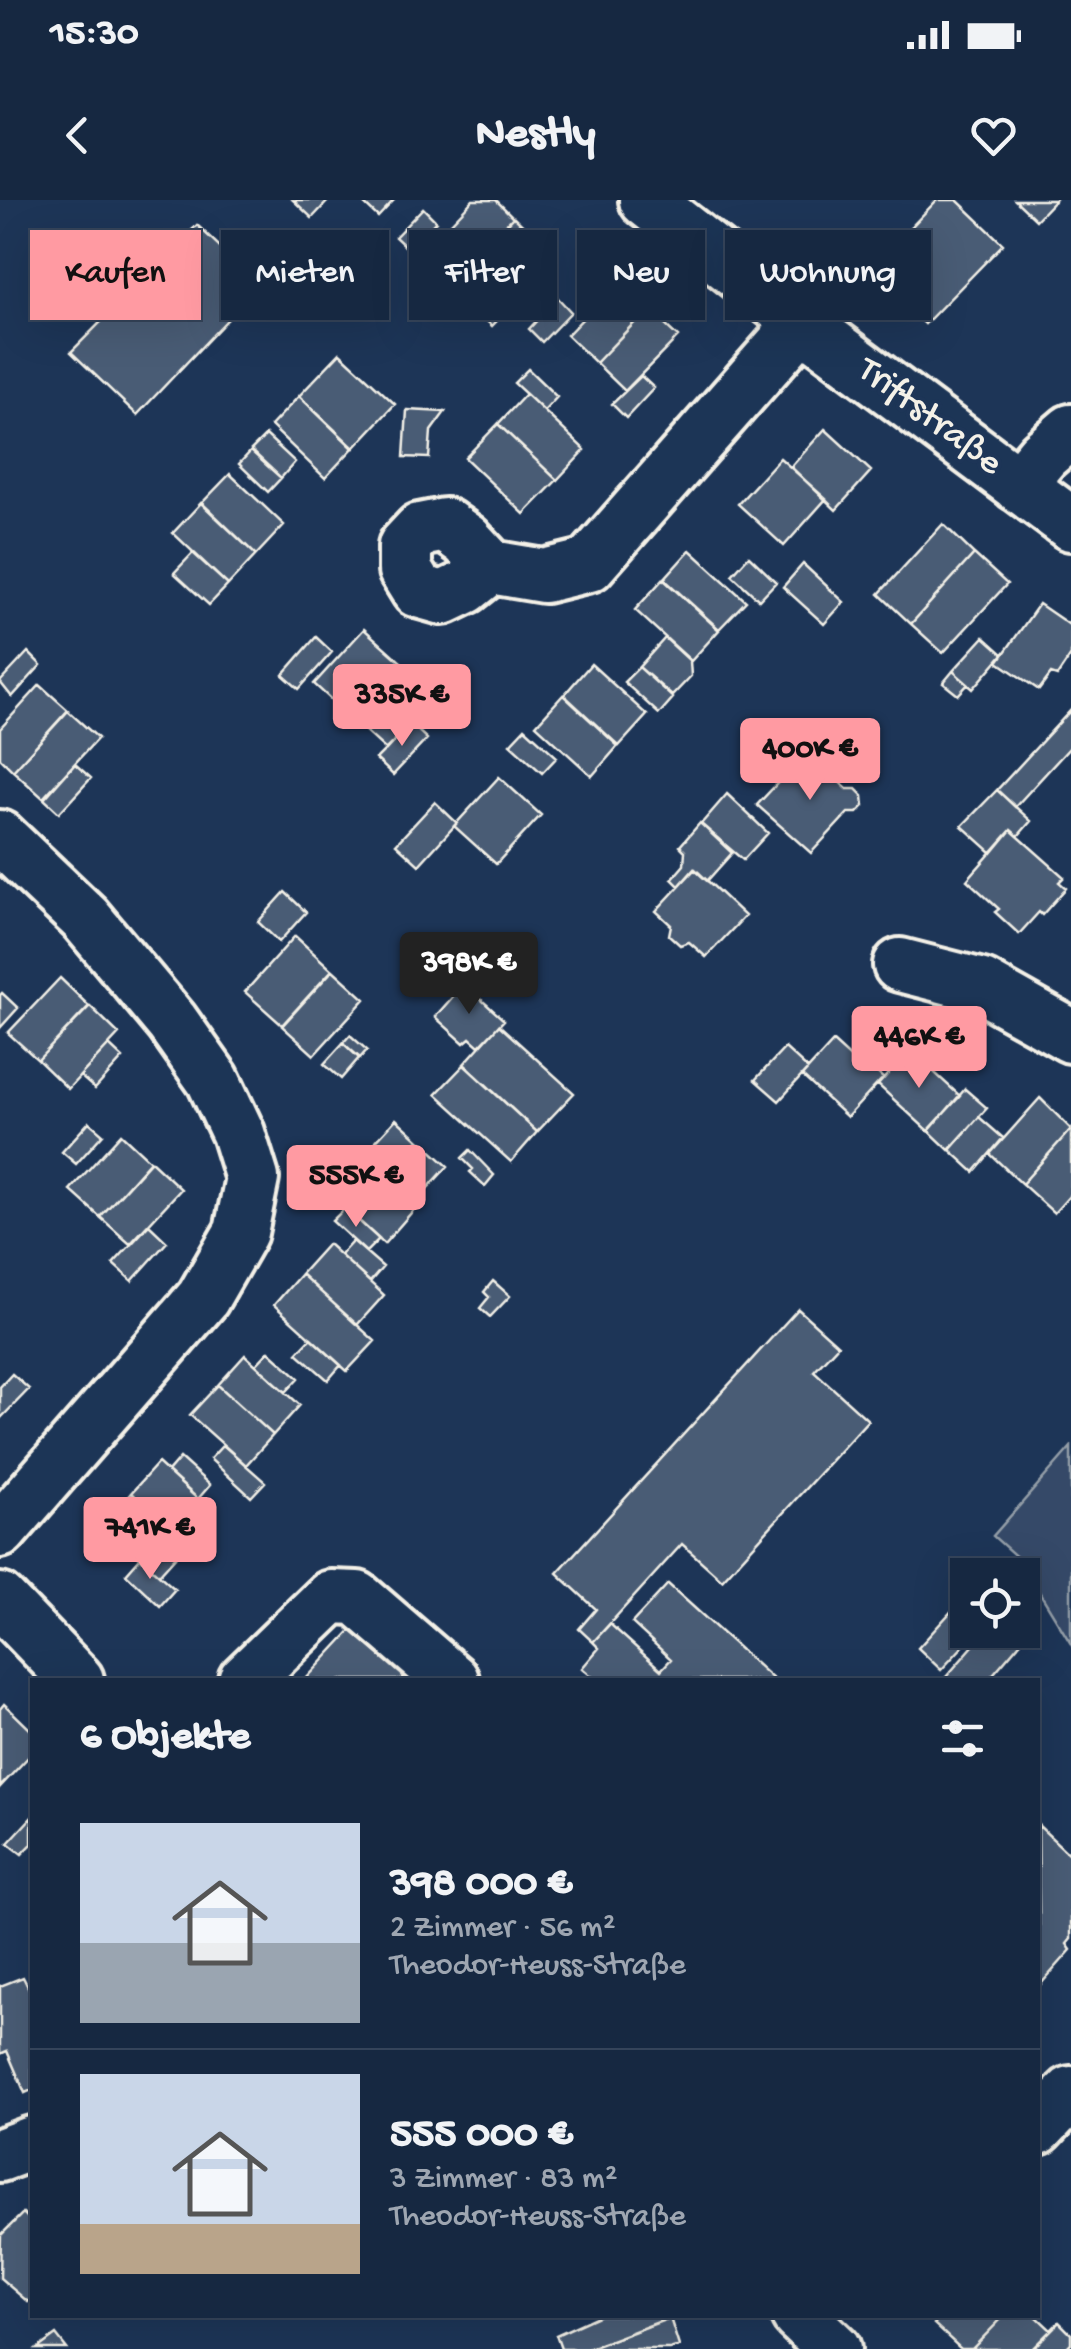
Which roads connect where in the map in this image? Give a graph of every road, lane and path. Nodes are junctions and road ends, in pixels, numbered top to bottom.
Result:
1 (646, 200) edge
2 (802, 323) junction
3 (1071, 431) edge
4 (1018, 485) junction
5 (1071, 524) edge
6 (491, 567) dead end
7 (0, 837) edge
8 (900, 965) dead end
9 (1071, 1036) edge
10 (0, 1531) edge
11 (0, 1600) edge
12 (75, 1678) edge
13 (247, 1678) edge
14 (450, 1678) edge
15 (1071, 2094) edge
16 (1040, 2126) edge
17 (30, 2145) edge
18 (0, 2156) edge

1 - 2 street, Triftstraße
2 - 4 street, Triftstraße
2 - 6 street
3 - 4 street
4 - 5 street, Triftstraße
7 - 10 street
8 - 9 street
11 - 12 street
13 - 14 street
15 - 16 street
17 - 18 street

